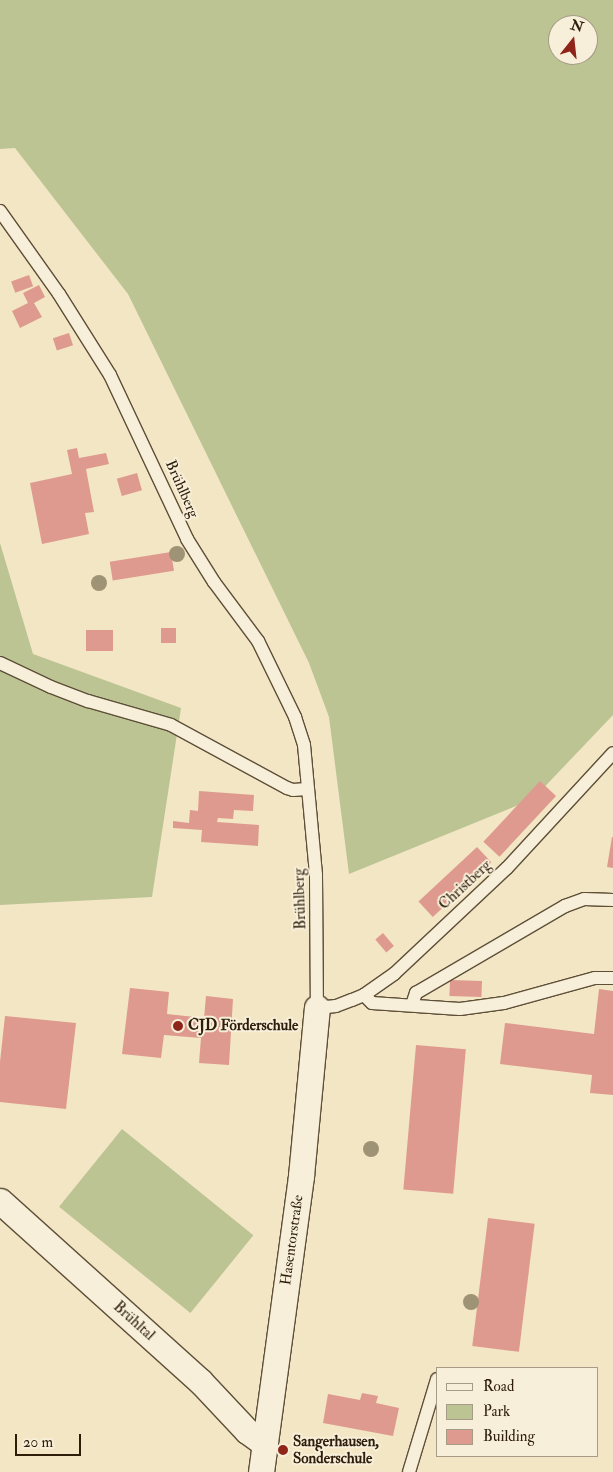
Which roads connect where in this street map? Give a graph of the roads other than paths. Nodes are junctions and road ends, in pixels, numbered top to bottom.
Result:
1 (0, 211) edge
2 (0, 663) edge
3 (613, 753) edge
4 (307, 790) junction
5 (613, 900) edge
6 (613, 978) edge
7 (364, 995) junction
8 (412, 1005) junction
9 (317, 1008) junction
10 (0, 1201) edge
11 (436, 1382) edge
12 (265, 1444) junction
13 (261, 1472) edge
14 (409, 1472) edge

1 - 4 lane, Brühlberg
2 - 4 lane
3 - 7 lane, Christberg
4 - 9 lane, Brühlberg
5 - 8 lane
6 - 8 lane
7 - 8 lane
7 - 9 lane, Christberg
9 - 12 street, Hasentorstraße
10 - 12 street, Brühltal
11 - 14 lane
12 - 13 street, Hasentorstraße

